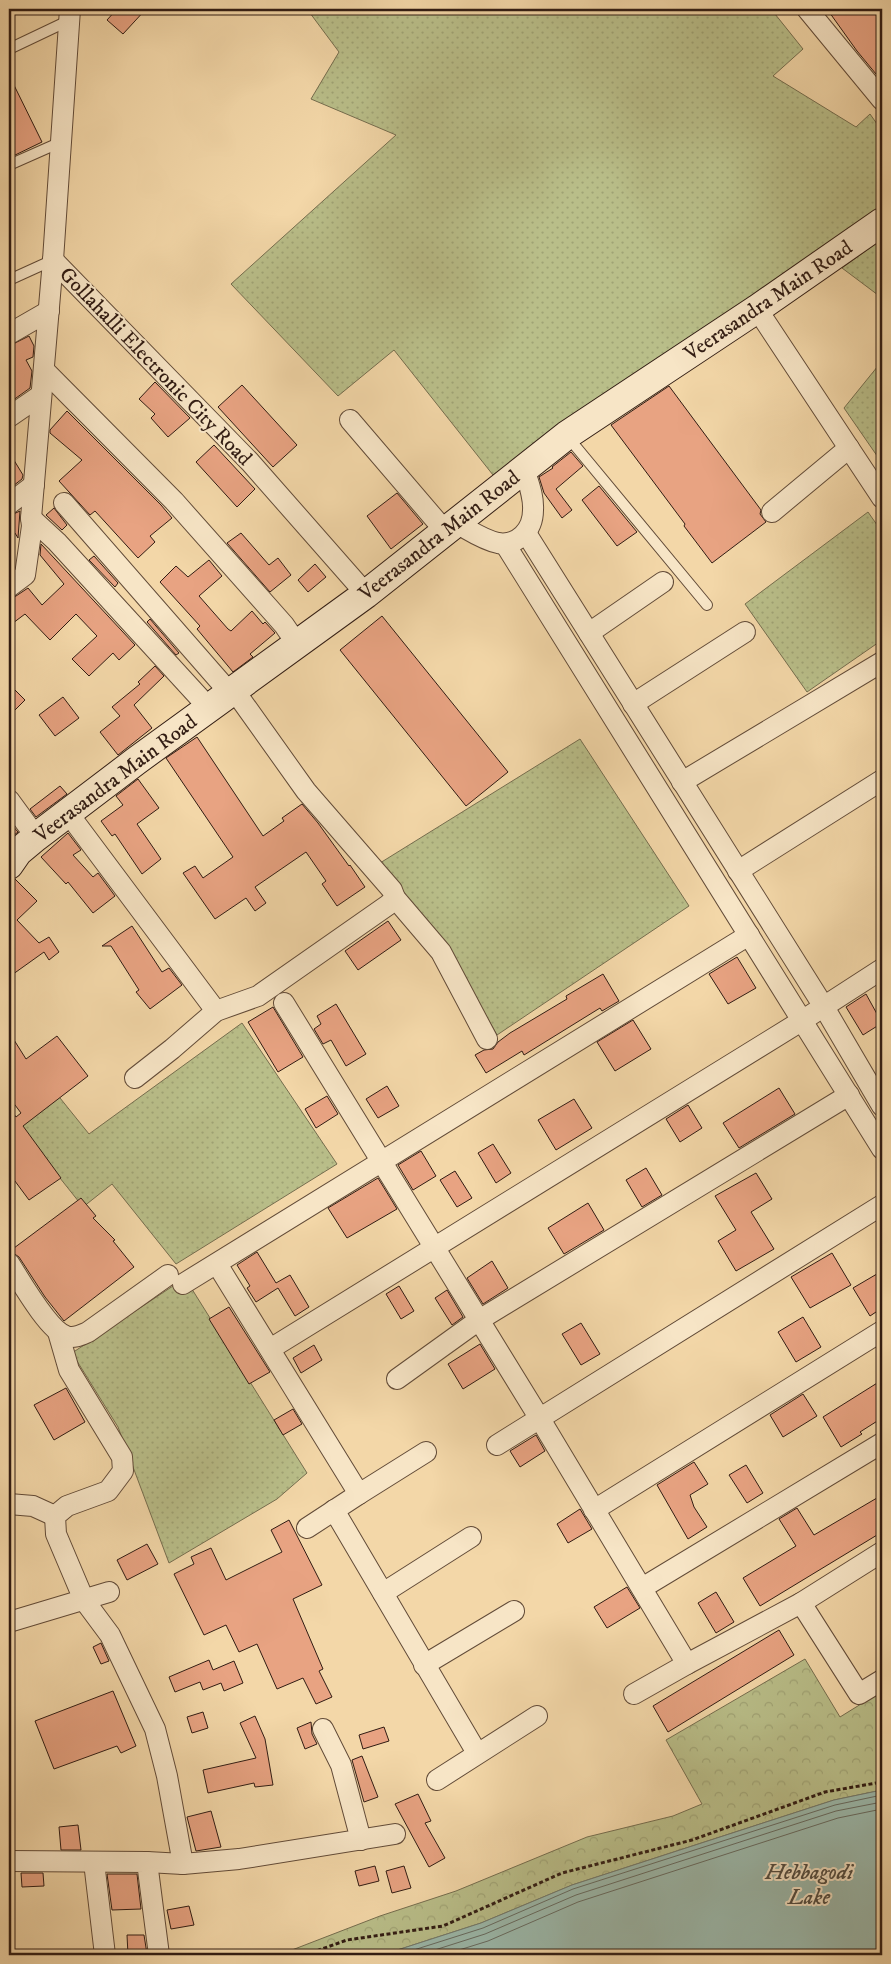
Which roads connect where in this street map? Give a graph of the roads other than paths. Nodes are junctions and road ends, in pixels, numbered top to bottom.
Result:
1 (807, 9) edge
2 (70, 14) edge
3 (9, 48) edge
4 (882, 100) edge
5 (61, 142) junction
6 (9, 165) edge
7 (882, 222) edge
8 (53, 260) junction
9 (9, 280) edge
10 (757, 309) junction
11 (49, 311) junction
12 (9, 334) edge
13 (44, 370) junction
14 (41, 394) junction
15 (9, 417) edge
16 (350, 420) dead end
17 (567, 435) junction
18 (849, 448) junction
19 (524, 468) junction
20 (34, 485) junction
21 (882, 498) edge
22 (64, 503) dead end
23 (9, 504) edge
24 (772, 512) dead end
25 (31, 518) junction
26 (450, 527) junction
27 (526, 533) junction
28 (505, 544) junction
29 (663, 582) dead end
30 (9, 587) edge
31 (366, 594) junction
32 (707, 605) dead end
33 (585, 626) junction
34 (561, 632) junction
35 (745, 632) dead end
36 (297, 644) junction
37 (882, 662) edge
38 (224, 697) junction
39 (633, 704) junction
40 (882, 780) edge
41 (682, 782) junction
42 (9, 800) edge
43 (68, 813) junction
44 (36, 838) junction
45 (9, 865) edge
46 (738, 871) junction
47 (394, 898) junction
48 (749, 935) junction
49 (882, 969) edge
50 (284, 1003) dead end
51 (824, 1007) junction
52 (216, 1011) junction
53 (803, 1020) junction
54 (487, 1039) dead end
55 (135, 1078) dead end
56 (879, 1094) edge
57 (849, 1095) junction
58 (882, 1148) edge
59 (382, 1163) junction
60 (882, 1205) edge
61 (434, 1247) junction
62 (9, 1263) edge
63 (218, 1264) junction
64 (479, 1320) junction
65 (882, 1331) edge
66 (58, 1332) junction
67 (270, 1349) junction
68 (397, 1379) dead end
69 (540, 1419) junction
70 (882, 1442) edge
71 (497, 1445) dead end
72 (426, 1452) dead end
73 (359, 1494) junction
74 (9, 1504) edge
75 (334, 1510) junction
76 (594, 1510) junction
77 (55, 1516) junction
78 (307, 1528) dead end
79 (471, 1538) dead end
80 (882, 1552) edge
81 (642, 1588) junction
82 (109, 1592) dead end
83 (383, 1593) junction
84 (84, 1600) junction
85 (801, 1602) junction
86 (514, 1611) dead end
87 (9, 1622) edge
88 (687, 1664) junction
89 (424, 1665) junction
90 (882, 1680) edge
91 (634, 1694) dead end
92 (536, 1716) dead end
93 (323, 1729) dead end
94 (477, 1754) junction
95 (437, 1780) dead end
96 (395, 1834) dead end
97 (361, 1840) junction
98 (9, 1861) edge
99 (94, 1862) junction
100 (147, 1862) junction
101 (183, 1864) junction
102 (105, 1955) edge
103 (159, 1955) edge

1 - 4 street
2 - 3 lane
2 - 5 street, Gollahalli Electronic City Road
5 - 6 lane
5 - 8 street, Gollahalli Electronic City Road
7 - 10 street, Veerasandra Main Road
8 - 9 lane
8 - 11 street
8 - 31 street, Gollahalli Electronic City Road
10 - 17 street, Veerasandra Main Road
10 - 18 street
11 - 12 street
11 - 13 street
13 - 14 street
13 - 36 street
14 - 15 street
14 - 20 street
16 - 26 street
17 - 19 street, Veerasandra Main Road
17 - 32 lane
18 - 21 street
18 - 24 street
19 - 26 street, Veerasandra Main Road
19 - 27 street
20 - 23 street
20 - 25 street
22 - 38 street
25 - 30 street
25 - 38 street
26 - 28 street
26 - 31 street, Veerasandra Main Road
27 - 28 street
27 - 33 street
28 - 34 street
29 - 33 street
31 - 36 street, Veerasandra Main Road
33 - 34 street
33 - 39 street
34 - 48 street
35 - 39 street
36 - 38 street, Veerasandra Main Road
37 - 41 street
38 - 43 street, Veerasandra Main Road
38 - 47 street
39 - 41 street
40 - 46 street
41 - 46 street
42 - 44 street
43 - 44 street, Veerasandra Main Road
43 - 52 street
44 - 45 street, Veerasandra Main Road
46 - 51 street
47 - 52 street
47 - 54 street
48 - 53 street
48 - 59 street
49 - 51 street
50 - 59 street
51 - 53 street
51 - 56 street
52 - 55 street
53 - 57 street
53 - 61 street
57 - 58 street
57 - 64 street
59 - 61 street
59 - 63 street
60 - 69 street
61 - 64 street
61 - 67 street
62 - 66 street
63 - 66 street
63 - 67 street
64 - 68 street
64 - 69 street
65 - 76 street
66 - 77 street
67 - 73 street
69 - 71 street
69 - 76 street
70 - 81 street
72 - 73 street
73 - 75 street
74 - 77 street
75 - 78 street
75 - 83 street
76 - 81 street
77 - 84 street
79 - 83 street
80 - 85 street
81 - 88 street
82 - 84 street
83 - 89 street
84 - 87 street
84 - 101 street
85 - 88 street
85 - 90 street
86 - 89 street
88 - 91 street
89 - 94 street
92 - 94 street
93 - 97 street
94 - 95 street
96 - 97 street
97 - 101 street
98 - 99 street
99 - 100 street
99 - 102 street
100 - 101 street
100 - 103 street

